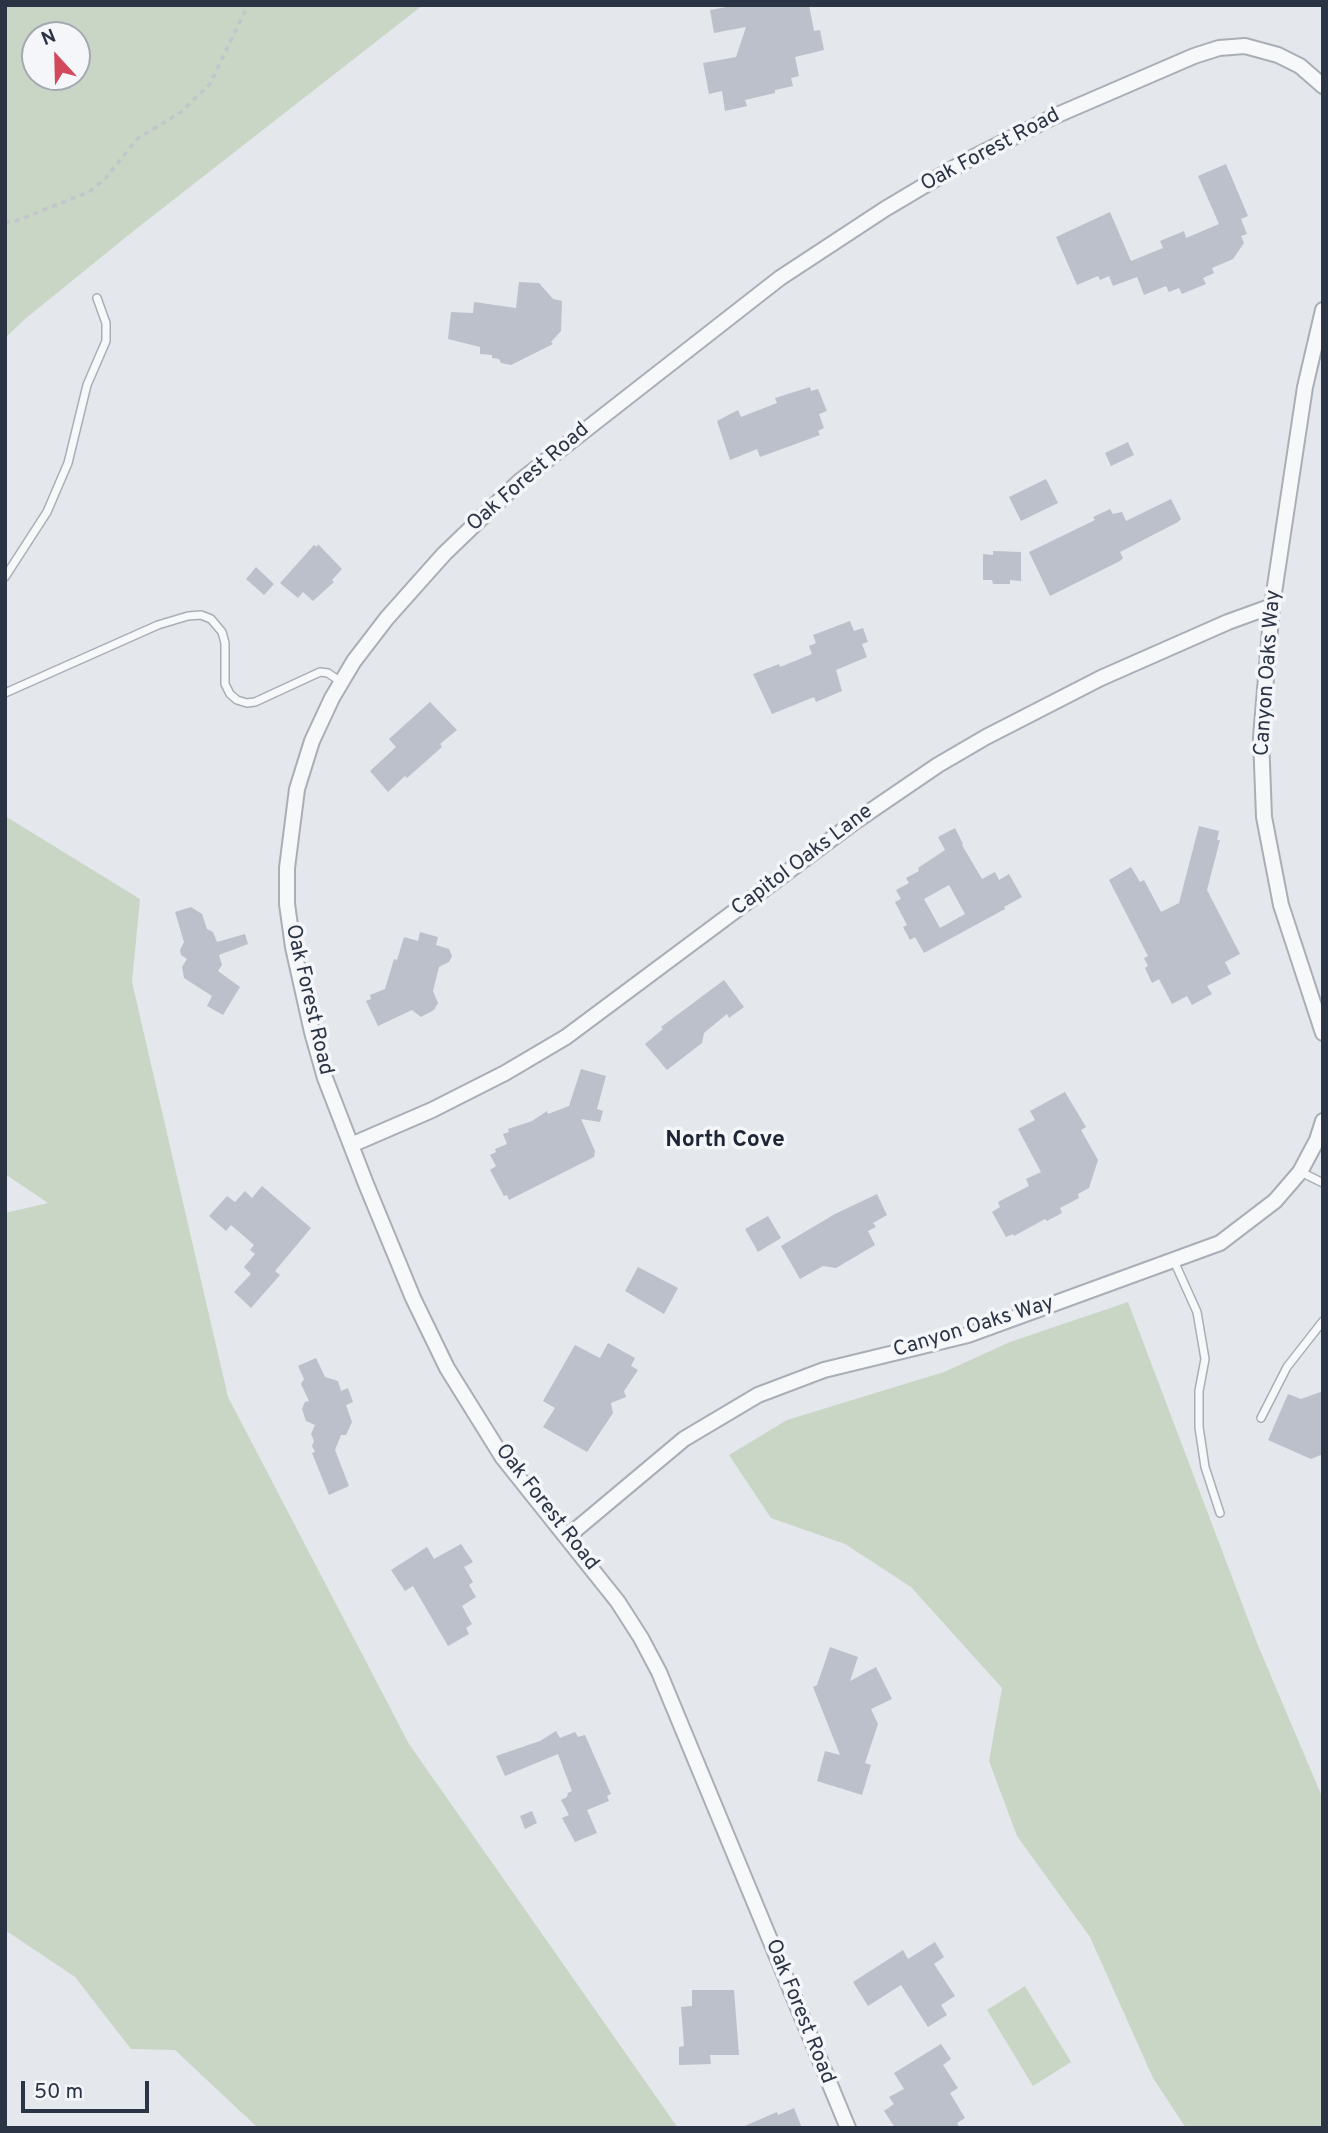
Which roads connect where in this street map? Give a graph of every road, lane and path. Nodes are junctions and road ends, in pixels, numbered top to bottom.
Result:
1 (248, 5) edge
2 (1323, 86) edge
3 (5, 222) edge
4 (97, 298) dead end
5 (1323, 310) edge
6 (5, 577) edge
7 (1272, 607) junction
8 (341, 682) junction
9 (5, 693) edge
10 (1323, 1033) edge
11 (1323, 1121) edge
12 (351, 1145) junction
13 (1300, 1172) junction
14 (1323, 1183) edge
15 (1174, 1261) junction
16 (1323, 1321) edge
17 (1261, 1418) dead end
18 (1220, 1513) dead end
19 (567, 1537) junction
20 (848, 2128) edge

1 - 3 path
2 - 8 street, Oak Forest Road
4 - 6 lane
5 - 7 street, Canyon Oaks Way
7 - 10 street, Canyon Oaks Way
7 - 12 street, Capitol Oaks Lane
8 - 9 lane
8 - 12 street, Oak Forest Road
11 - 13 street, Canyon Oaks Way
12 - 19 street, Oak Forest Road
13 - 14 lane
13 - 15 street, Canyon Oaks Way
15 - 18 lane
15 - 19 street, Canyon Oaks Way
16 - 17 lane
19 - 20 street, Oak Forest Road

